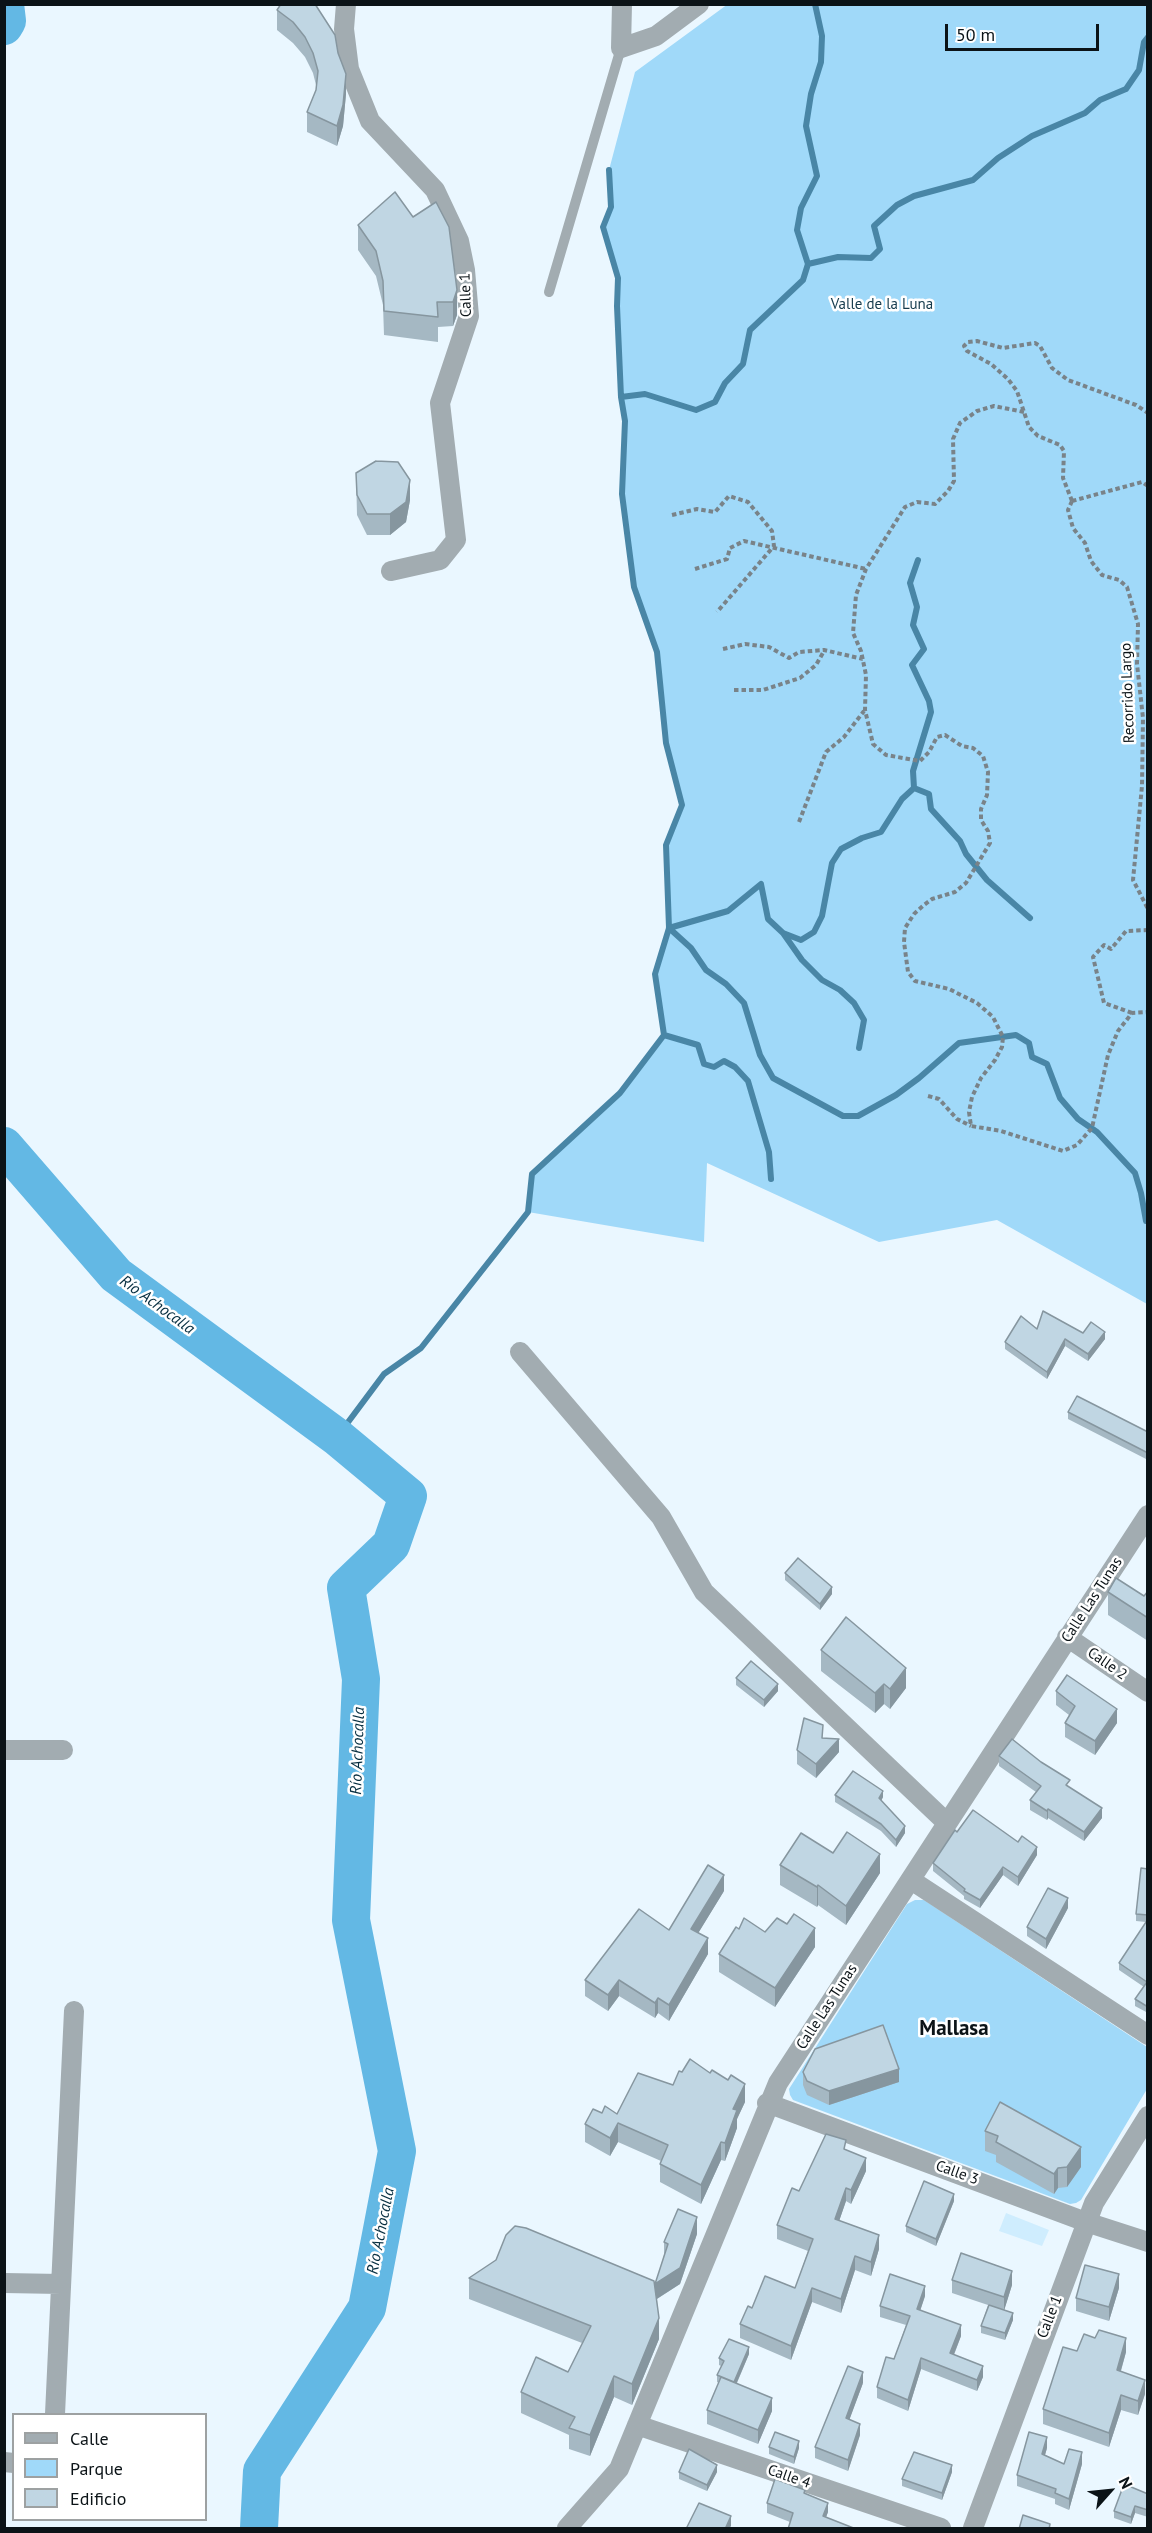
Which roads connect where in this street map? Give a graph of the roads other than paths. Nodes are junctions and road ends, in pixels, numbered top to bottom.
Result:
1 (346, 4) edge
2 (622, 4) edge
3 (699, 4) edge
4 (621, 48) junction
5 (549, 292) dead end
6 (391, 571) dead end
7 (520, 1352) dead end
8 (1148, 1515) edge
9 (1067, 1637) junction
10 (1148, 1692) edge
11 (4, 1750) edge
12 (63, 1750) dead end
13 (947, 1823) junction
14 (911, 1880) junction
15 (74, 2011) dead end
16 (1148, 2035) edge
17 (767, 2103) junction
18 (1148, 2116) edge
19 (1086, 2222) junction
20 (1148, 2242) edge
21 (4, 2283) edge
22 (61, 2284) junction
23 (55, 2413) edge
24 (637, 2425) junction
25 (567, 2529) edge
26 (940, 2529) edge
27 (973, 2529) edge

1 - 6 street, Calle 1
2 - 4 street
3 - 4 street
4 - 5 lane
7 - 13 street
8 - 9 street, Calle Las Tunas
9 - 10 street, Calle 2
9 - 13 street, Calle Las Tunas
11 - 12 street
13 - 14 street, Calle Las Tunas
14 - 16 street
14 - 17 street, Calle Las Tunas
15 - 22 street
17 - 19 street, Calle 3
17 - 24 street, Calle Las Tunas
18 - 19 street, Calle 1
19 - 20 street, Calle 3
19 - 27 street, Calle 1
21 - 22 street
22 - 23 street
24 - 25 street, Calle Las Tunas
24 - 26 street, Calle 4

